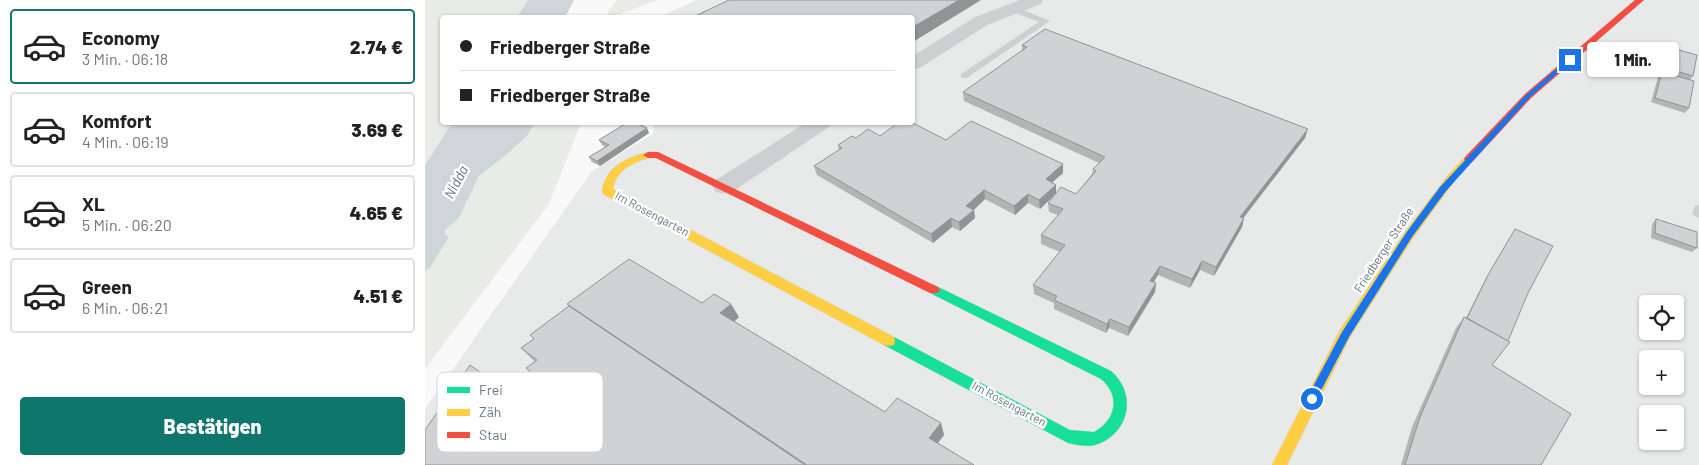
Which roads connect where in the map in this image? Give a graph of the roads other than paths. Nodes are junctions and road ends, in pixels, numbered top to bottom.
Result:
1 (1035, 0) edge
2 (1640, 0) edge
3 (1011, 8) junction
4 (915, 63) edge
5 (964, 76) dead end
6 (817, 125) edge
7 (724, 186) junction
8 (1279, 465) edge

1 - 3 street
2 - 8 street, Friedberger Straße
3 - 4 street
3 - 5 lane
6 - 7 street
7 - 7 street, Im Rosengarten

